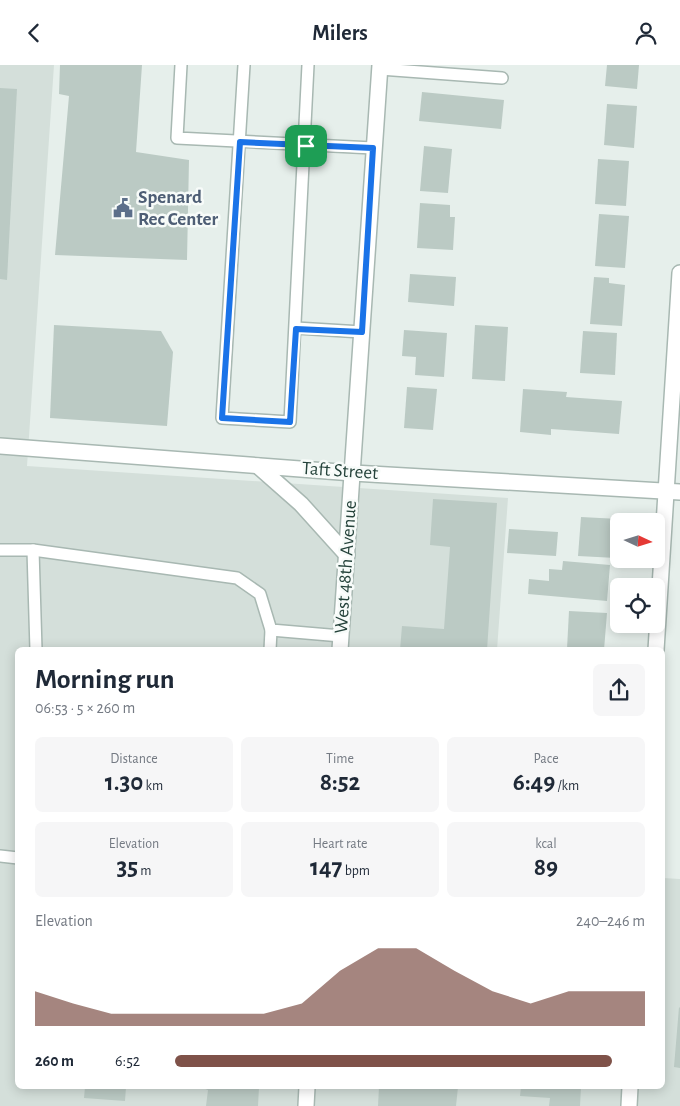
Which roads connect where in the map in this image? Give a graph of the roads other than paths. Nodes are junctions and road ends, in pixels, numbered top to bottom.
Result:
1 (181, 65) edge
2 (244, 65) edge
3 (308, 65) edge
4 (380, 67) edge
5 (502, 78) dead end
6 (240, 142) junction
7 (306, 146) junction
8 (373, 148) junction
9 (680, 273) edge
10 (296, 329) junction
11 (362, 332) junction
12 (0, 446) edge
13 (258, 466) junction
14 (353, 473) junction
15 (673, 492) edge
16 (0, 550) edge
17 (33, 550) junction
18 (347, 555) junction
19 (271, 629) junction
20 (340, 643) edge
21 (36, 647) edge
22 (270, 647) edge
23 (656, 647) edge
24 (0, 856) edge
25 (15, 858) edge
26 (307, 1089) edge
27 (630, 1089) edge
28 (306, 1106) edge
29 (629, 1106) edge

1 - 6 lane
2 - 6 lane
3 - 7 lane
4 - 5 lane
4 - 8 street, West 48th Avenue
6 - 7 lane
6 - 10 lane
7 - 8 lane
7 - 10 lane
8 - 11 street, West 48th Avenue
9 - 15 street
10 - 11 lane
11 - 14 street, West 48th Avenue
12 - 13 street, Taft Street
13 - 14 street, Taft Street
13 - 18 street
14 - 15 street, Taft Street
14 - 18 street, West 48th Avenue
15 - 23 street
16 - 17 lane
17 - 19 lane
17 - 21 lane
18 - 20 street, West 48th Avenue
19 - 20 lane
19 - 22 lane
24 - 25 lane
26 - 28 street
27 - 29 street

